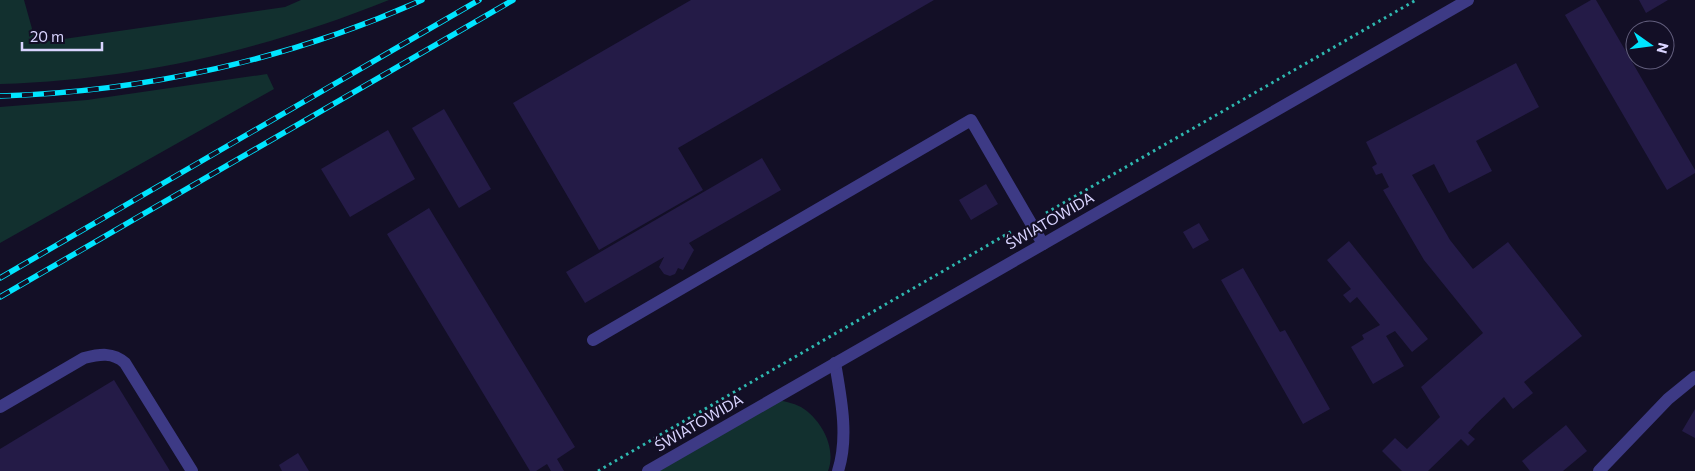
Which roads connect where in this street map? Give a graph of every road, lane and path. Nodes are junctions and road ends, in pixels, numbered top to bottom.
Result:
1 (1416, 0) edge
2 (1468, 0) edge
3 (1044, 214) dead end
4 (1012, 232) dead end
5 (1043, 244) junction
6 (593, 340) dead end
7 (836, 363) junction
8 (1695, 377) edge
9 (0, 407) edge
10 (192, 471) edge
11 (598, 471) edge
12 (648, 471) edge
13 (838, 471) edge
14 (1599, 471) edge

1 - 3 path
2 - 5 street, ŚWIATOWIDA
4 - 11 path
5 - 6 street
5 - 7 street, ŚWIATOWIDA
7 - 12 street, ŚWIATOWIDA
7 - 13 street
8 - 14 street
9 - 10 street

